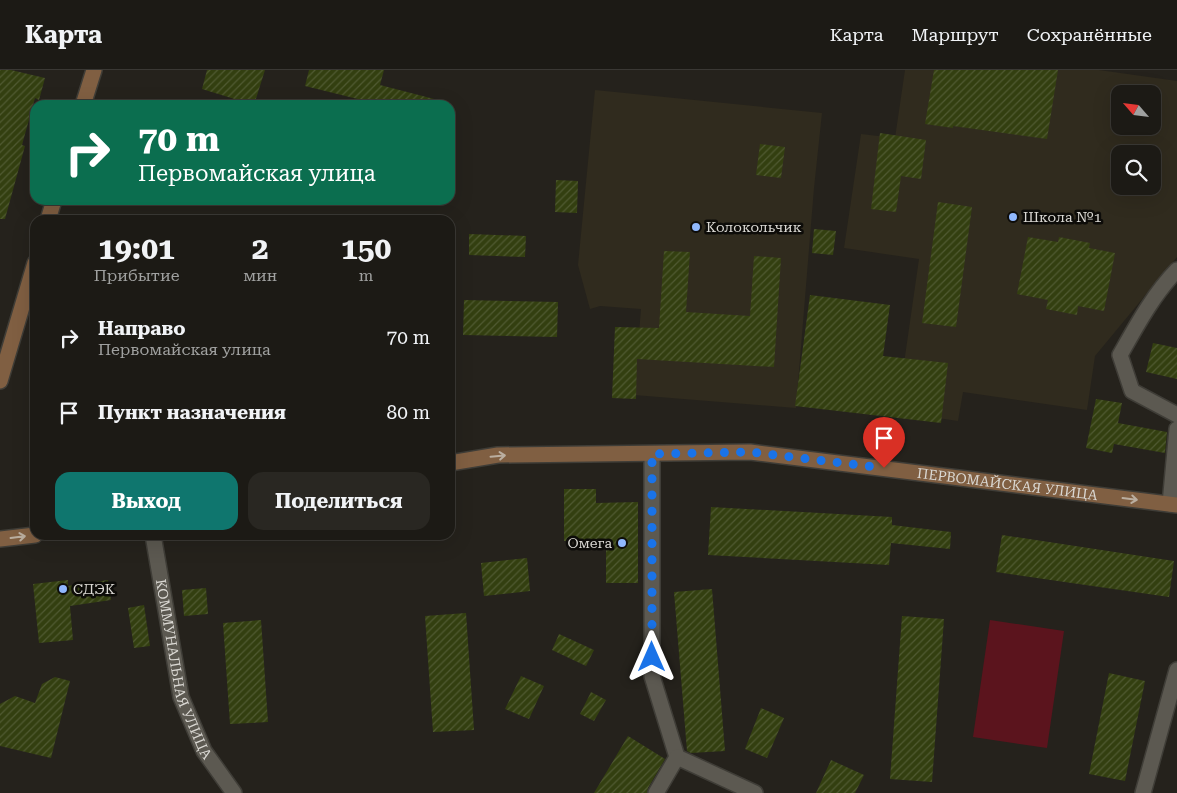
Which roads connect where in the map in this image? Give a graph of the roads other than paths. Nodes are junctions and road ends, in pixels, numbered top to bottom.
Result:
1 (94, 70) edge
2 (85, 100) edge
3 (1177, 270) edge
4 (30, 280) edge
5 (0, 381) edge
6 (1177, 415) edge
7 (1177, 429) edge
8 (652, 454) junction
9 (455, 462) edge
10 (1173, 504) edge
11 (30, 536) edge
12 (0, 539) edge
13 (154, 540) edge
14 (1177, 670) edge
15 (677, 757) junction
16 (234, 793) edge
17 (656, 793) edge
18 (755, 793) edge
19 (1143, 793) edge

1 - 2 street
3 - 6 street
4 - 5 street
7 - 10 street
9 -> 8 street, ПЕРВОМАЙСКАЯ УЛИЦА
8 -> 10 street, ПЕРВОМАЙСКАЯ УЛИЦА
8 - 15 street
12 -> 11 street
13 - 16 street, КОММУНАЛЬНАЯ УЛИЦА
14 - 19 street
15 - 17 street
15 - 18 street

